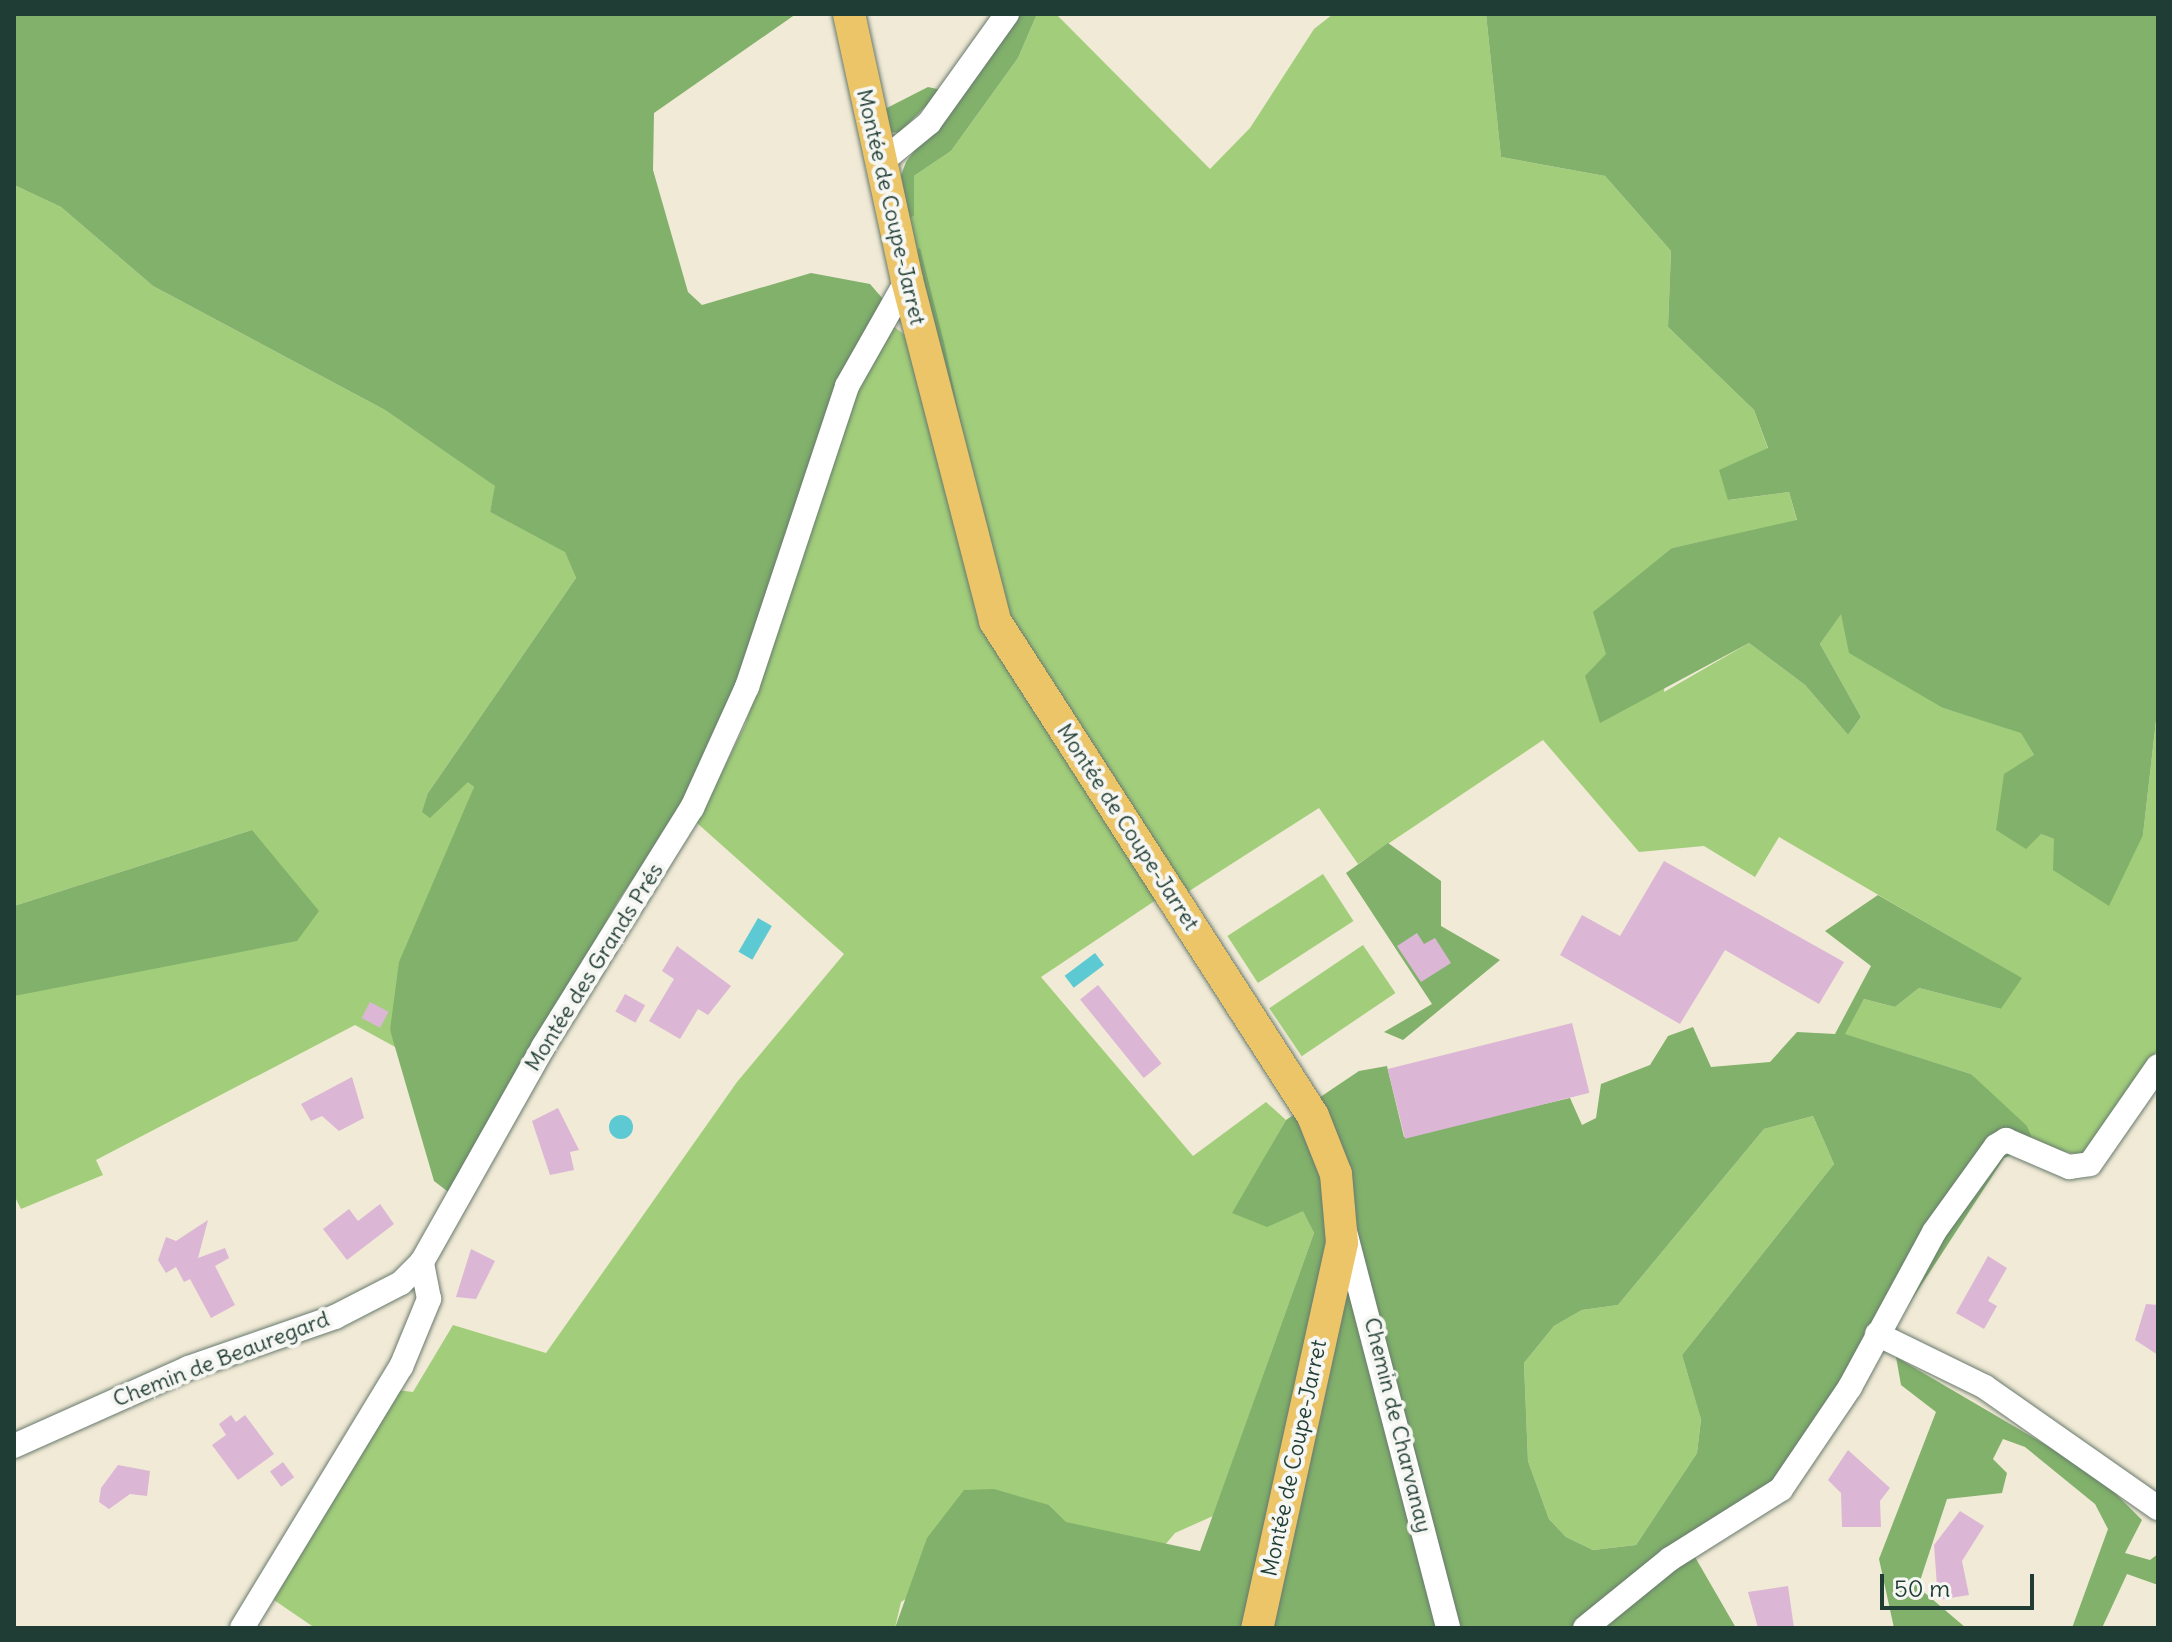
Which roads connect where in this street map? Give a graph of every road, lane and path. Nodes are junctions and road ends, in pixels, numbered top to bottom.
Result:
1 (849, 14) edge
2 (1007, 14) edge
3 (879, 164) junction
4 (907, 280) junction
5 (2158, 1066) edge
6 (1343, 1223) junction
7 (422, 1262) junction
8 (1877, 1334) junction
9 (14, 1446) edge
10 (2158, 1508) edge
11 (242, 1628) edge
12 (1257, 1628) edge
13 (1448, 1628) edge
14 (1585, 1628) edge

1 - 3 main road, Montée de Coupe-Jarret
2 - 3 street
3 - 4 main road, Montée de Coupe-Jarret
4 - 6 main road, Montée de Coupe-Jarret
4 - 7 street, Montée des Grands Prés
5 - 8 street
6 - 12 main road, Montée de Coupe-Jarret
6 - 13 street, Chemin de Charvanay
7 - 9 street, Chemin de Beauregard
7 - 11 street
8 - 10 street
8 - 14 street

